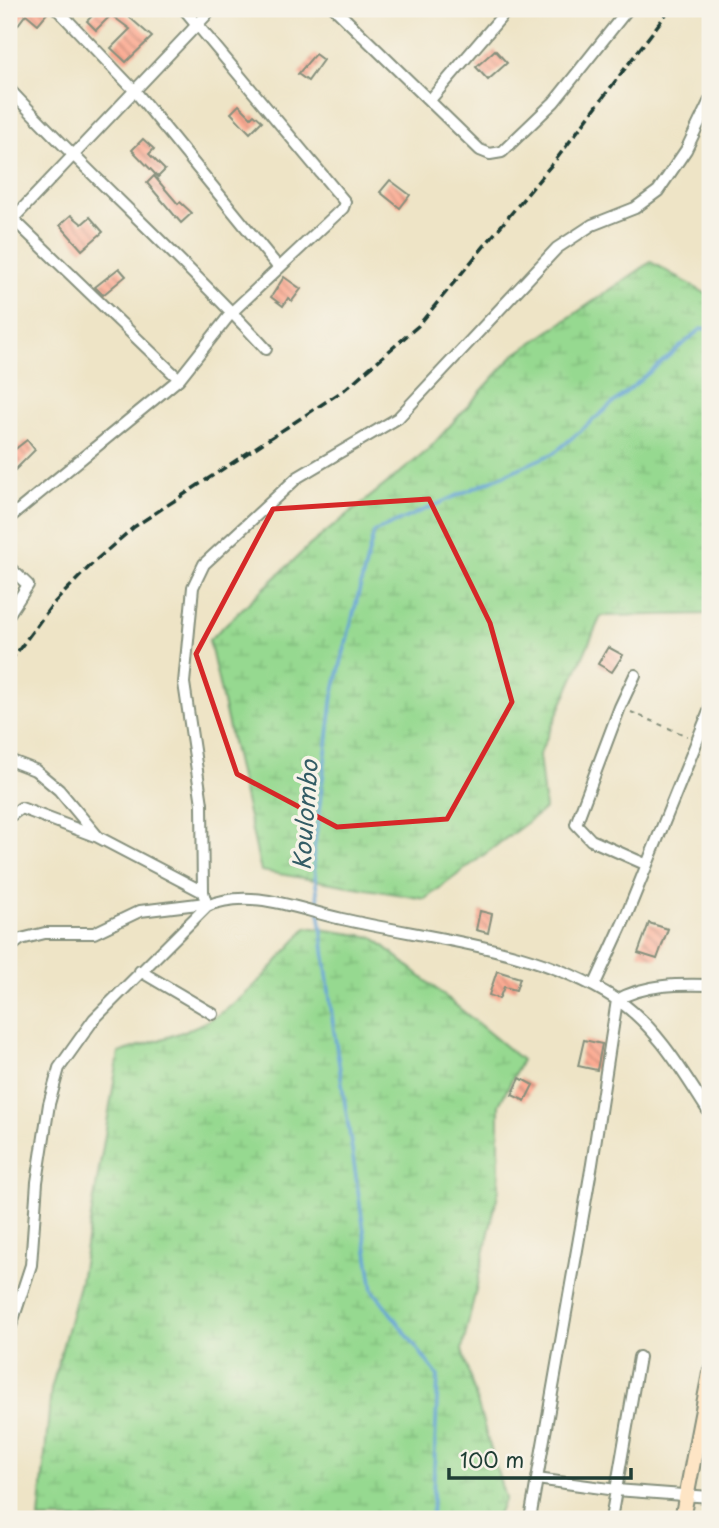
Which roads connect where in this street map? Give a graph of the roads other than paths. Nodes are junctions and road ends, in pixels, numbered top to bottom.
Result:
1 (57, 9) edge
2 (184, 9) edge
3 (212, 9) edge
4 (335, 9) edge
5 (508, 9) edge
6 (628, 9) edge
7 (197, 22) junction
8 (9, 89) edge
9 (135, 90) junction
10 (430, 100) junction
11 (710, 100) edge
12 (71, 156) junction
13 (10, 219) edge
14 (279, 268) junction
15 (232, 312) junction
16 (266, 349) dead end
17 (179, 379) junction
18 (9, 518) edge
19 (9, 567) edge
20 (9, 614) edge
21 (635, 675) dead end
22 (710, 709) edge
23 (9, 760) edge
24 (9, 817) edge
25 (98, 837) junction
26 (645, 864) junction
27 (205, 900) junction
28 (9, 948) edge
29 (141, 971) junction
30 (710, 985) edge
31 (594, 986) junction
32 (617, 1000) junction
33 (213, 1014) dead end
34 (710, 1114) edge
35 (9, 1332) edge
36 (639, 1357) dead end
37 (710, 1373) edge
38 (537, 1479) junction
39 (616, 1490) junction
40 (686, 1495) junction
41 (710, 1497) edge
42 (530, 1519) edge
43 (611, 1519) edge
44 (682, 1519) edge

1 - 9 street
2 - 7 street
3 - 7 street
4 - 10 street
5 - 10 street
6 - 10 street
7 - 9 street
7 - 14 street
8 - 12 street
9 - 12 street
9 - 14 street
11 - 27 street
12 - 13 street
12 - 15 street
13 - 17 street
14 - 15 street
15 - 16 street
15 - 17 street
17 - 18 street
19 - 20 street
21 - 26 street
22 - 26 street
23 - 25 street
24 - 25 street
25 - 27 street
26 - 31 street
27 - 28 street
27 - 29 street
27 - 31 street
29 - 33 street
29 - 35 street
30 - 32 street
31 - 32 street
32 - 34 street
32 - 38 street
36 - 39 street
37 - 40 street
38 - 39 street
38 - 42 street
39 - 40 street
39 - 43 street
40 - 41 street
40 - 44 street

